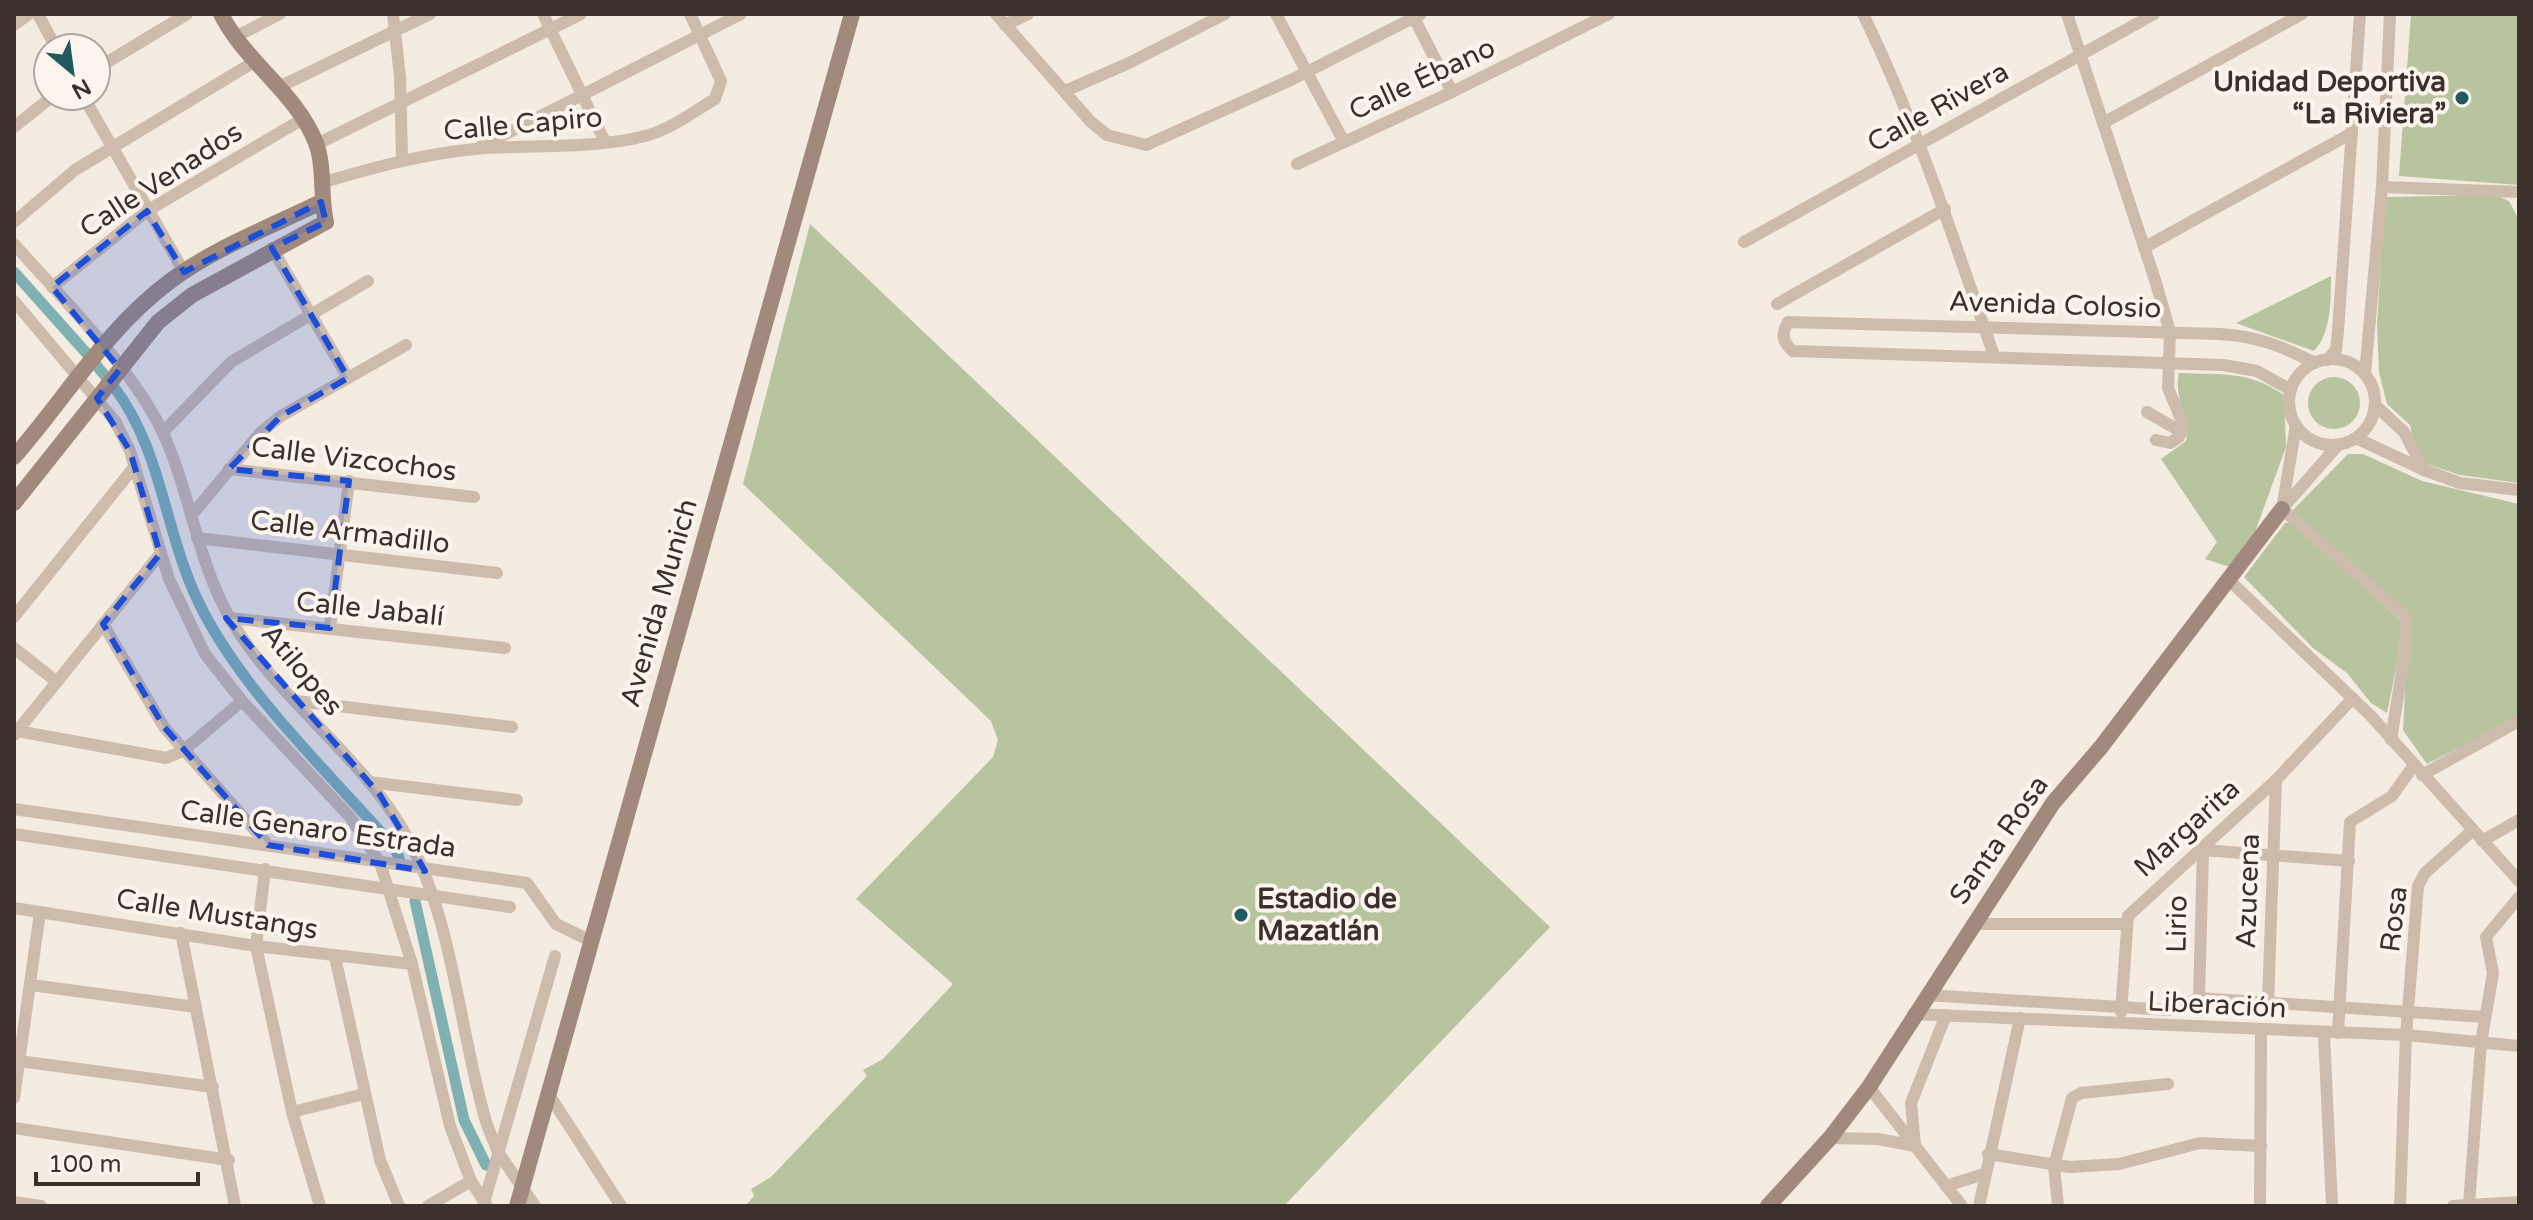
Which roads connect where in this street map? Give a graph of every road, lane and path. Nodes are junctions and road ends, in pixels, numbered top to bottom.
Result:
1 (29, 14) edge
2 (38, 14) edge
3 (187, 14) edge
4 (221, 14) edge
5 (280, 14) edge
6 (393, 14) edge
7 (430, 14) edge
8 (543, 14) edge
9 (581, 14) edge
10 (690, 14) edge
11 (741, 14) edge
12 (852, 14) edge
13 (996, 14) edge
14 (1028, 14) edge
15 (1225, 14) edge
16 (1276, 14) edge
17 (1609, 14) edge
18 (1863, 14) edge
19 (2067, 14) edge
20 (2154, 14) edge
21 (2302, 14) edge
22 (2360, 14) edge
23 (2390, 14) edge
24 (1416, 15) edge
25 (14, 25) edge
26 (1005, 25) junction
27 (549, 29) junction
28 (48, 32) edge
29 (394, 32) junction
30 (700, 34) junction
31 (235, 37) junction
32 (2079, 56) junction
33 (112, 59) edge
34 (254, 62) junction
35 (1306, 71) junction
36 (279, 87) junction
37 (1065, 91) junction
38 (1452, 92) junction
39 (581, 94) junction
40 (399, 103) junction
41 (33, 112) edge
42 (92, 112) edge
43 (301, 120) junction
44 (2103, 123) junction
45 (14, 127) edge
46 (2352, 133) junction
47 (605, 142) junction
48 (1344, 142) junction
49 (317, 144) junction
50 (1919, 144) junction
51 (112, 147) junction
52 (475, 149) junction
53 (402, 159) junction
54 (1297, 164) dead end
55 (321, 183) junction
56 (2382, 187) junction
57 (2519, 192) edge
58 (321, 202) junction
59 (1945, 209) junction
60 (147, 211) junction
61 (14, 222) edge
62 (1744, 242) dead end
63 (14, 244) edge
64 (2145, 247) junction
65 (272, 248) junction
66 (184, 272) junction
67 (368, 281) dead end
68 (52, 287) junction
69 (14, 301) edge
70 (1777, 304) dead end
71 (311, 312) junction
72 (1984, 327) junction
73 (2170, 332) junction
74 (406, 345) dead end
75 (104, 348) junction
76 (1994, 356) junction
77 (2321, 361) junction
78 (2168, 363) junction
79 (120, 369) junction
80 (2365, 374) junction
81 (80, 377) junction
82 (348, 378) junction
83 (2291, 390) junction
84 (97, 398) junction
85 (2375, 405) junction
86 (2147, 412) dead end
87 (2296, 425) junction
88 (163, 432) junction
89 (2182, 432) junction
90 (2356, 438) junction
91 (2156, 440) dead end
92 (2338, 445) junction
93 (14, 457) edge
94 (135, 466) junction
95 (229, 469) junction
96 (2424, 470) junction
97 (349, 481) junction
98 (2519, 490) edge
99 (474, 497) dead end
100 (14, 503) edge
101 (2282, 509) junction
102 (191, 516) junction
103 (197, 538) junction
104 (160, 554) junction
105 (339, 555) junction
106 (497, 573) dead end
107 (2230, 581) junction
108 (14, 617) edge
109 (230, 618) junction
110 (103, 624) junction
111 (330, 628) junction
112 (14, 648) edge
113 (505, 648) dead end
114 (57, 682) junction
115 (2353, 698) junction
116 (242, 701) junction
117 (296, 701) junction
118 (2519, 721) edge
119 (512, 727) dead end
120 (16, 733) edge
121 (2391, 740) junction
122 (183, 751) junction
123 (2418, 770) junction
124 (2276, 780) junction
125 (369, 782) junction
126 (517, 800) dead end
127 (14, 809) edge
128 (2519, 820) edge
129 (2473, 830) junction
130 (14, 834) edge
131 (2482, 841) junction
132 (268, 845) junction
133 (2203, 850) junction
134 (2274, 855) junction
135 (2349, 861) junction
136 (380, 863) junction
137 (265, 869) junction
138 (425, 871) junction
139 (2519, 881) edge
140 (390, 888) junction
141 (432, 896) junction
142 (2519, 897) edge
143 (510, 907) dead end
144 (14, 908) edge
145 (40, 912) junction
146 (1972, 924) junction
147 (2126, 924) junction
148 (181, 933) junction
149 (591, 941) junction
150 (256, 946) junction
151 (555, 956) dead end
152 (335, 957) junction
153 (412, 964) junction
154 (31, 985) junction
155 (1926, 995) junction
156 (2199, 998) junction
157 (2268, 1003) junction
158 (2121, 1006) junction
159 (196, 1007) junction
160 (2339, 1008) junction
161 (2408, 1012) junction
162 (1913, 1014) junction
163 (1946, 1015) junction
164 (2485, 1017) junction
165 (2020, 1018) junction
166 (2122, 1024) junction
167 (2261, 1032) junction
168 (2331, 1034) junction
169 (2406, 1035) junction
170 (2481, 1043) junction
171 (2519, 1046) edge
172 (19, 1061) junction
173 (2168, 1084) dead end
174 (213, 1087) junction
175 (1869, 1087) junction
176 (548, 1093) junction
177 (364, 1094) junction
178 (14, 1098) edge
179 (292, 1112) junction
180 (14, 1128) edge
181 (1830, 1138) junction
182 (1915, 1146) junction
183 (2261, 1146) junction
184 (498, 1152) junction
185 (1988, 1154) junction
186 (229, 1160) junction
187 (2054, 1166) junction
188 (1984, 1174) junction
189 (471, 1181) junction
190 (1946, 1186) junction
191 (522, 1187) junction
192 (14, 1202) edge
193 (2519, 1202) edge
194 (485, 1205) edge
195 (2469, 1205) edge
196 (41, 1206) edge
197 (235, 1206) edge
198 (320, 1206) edge
199 (399, 1206) edge
200 (428, 1206) edge
201 (517, 1206) edge
202 (535, 1206) edge
203 (621, 1206) edge
204 (1768, 1206) edge
205 (1962, 1206) edge
206 (1979, 1206) edge
207 (2058, 1206) edge
208 (2260, 1206) edge
209 (2332, 1206) edge
210 (2400, 1206) edge
211 (2453, 1206) edge

1 - 25 street
2 - 28 street
3 - 33 street
4 - 31 main road
5 - 31 street
6 - 29 street
7 - 29 street
8 - 27 street
9 - 27 street
10 - 30 street
11 - 30 street
12 - 149 main road, Avenida Munich
13 - 26 street
14 - 26 street
15 - 37 street
16 - 35 street
17 - 38 street, Calle Ébano
18 - 50 street
19 - 32 street
20 - 32 street, Calle Rivera
21 - 44 street
22 - 46 street
23 - 56 street
24 - 35 street
24 - 38 street
26 - 37 street
27 - 39 street
27 - 40 street
29 - 36 street
29 - 40 street
30 - 39 street
30 - 47 street, Calle Capiro
31 - 34 main road
32 - 44 street
32 - 50 street, Calle Rivera
34 - 36 main road
34 - 51 street
35 - 37 street
35 - 48 street
36 - 43 main road
38 - 48 street, Calle Ébano
39 - 47 street
39 - 52 street
40 - 49 street
40 - 53 street
41 - 45 street
42 - 51 street
43 - 49 main road
43 - 60 street, Calle Venados
44 - 64 street
46 - 64 street
46 - 77 street
47 - 52 street, Calle Capiro
48 - 54 street, Calle Ébano
49 - 55 main road
50 - 59 street
50 - 62 street, Calle Rivera
51 - 60 street
51 - 61 street
52 - 53 street, Calle Capiro
53 - 55 street, Calle Capiro
55 - 58 main road
56 - 57 street
56 - 80 street
58 - 65 main road
58 - 66 main road
59 - 70 street
59 - 72 street
60 - 66 street
60 - 68 street, Calle Venados
63 - 68 street, Atilopes
64 - 73 street
65 - 71 street
65 - 79 main road
66 - 75 main road
67 - 71 street
68 - 75 street, Atilopes
69 - 81 street
71 - 82 street
71 - 88 street
72 - 73 street, Avenida Colosio
72 - 76 street
72 - 76 street, Avenida Colosio
73 - 77 street, Avenida Colosio
73 - 78 street
74 - 82 street
75 - 79 street, Atilopes
75 - 81 main road
76 - 78 street, Avenida Colosio
77 - 80 street
77 - 83 street
78 - 83 street, Avenida Colosio
78 - 89 street
79 - 84 main road
79 - 88 street, Atilopes
80 - 85 street
81 - 84 street
81 - 93 main road
82 - 95 street
83 - 87 street
84 - 94 street
84 - 100 main road
85 - 90 street
85 - 96 street
86 - 89 street
87 - 92 street
87 - 101 street
88 - 102 street, Atilopes
89 - 91 street
90 - 92 street
90 - 96 street
92 - 101 street
94 - 104 street
94 - 108 street
95 - 97 street, Calle Vizcochos
95 - 102 street
96 - 98 street
97 - 99 street, Calle Vizcochos
97 - 105 street
101 - 107 main road, Santa Rosa
101 - 121 street
102 - 103 street, Atilopes
103 - 105 street, Calle Armadillo
103 - 109 street, Atilopes
104 - 110 street
104 - 116 street
105 - 106 street, Calle Armadillo
105 - 111 street
107 - 115 street
107 - 146 main road, Santa Rosa
109 - 111 street, Calle Jabalí
109 - 117 street, Atilopes
110 - 114 street
110 - 122 street
111 - 113 street, Calle Jabalí
112 - 114 street
114 - 120 street
115 - 121 street
115 - 124 street, Margarita
116 - 122 street
116 - 136 street
117 - 119 street
117 - 125 street, Atilopes
118 - 123 street
120 - 122 street
121 - 123 street
122 - 132 street
123 - 129 street
123 - 135 street
124 - 133 street, Margarita
124 - 134 street, Azucena
125 - 126 street
125 - 138 street, Atilopes
127 - 132 street, Calle Genaro Estrada
128 - 131 street
129 - 131 street
129 - 161 street, Rosa
130 - 137 street, Calle Genaro Estrada
131 - 139 street
132 - 136 street, Calle Genaro Estrada
133 - 134 street
133 - 147 street, Margarita
133 - 156 street, Lirio
134 - 135 street
134 - 157 street, Azucena
135 - 160 street
136 - 138 street, Calle Genaro Estrada
136 - 140 street
137 - 140 street, Calle Genaro Estrada
137 - 150 street
138 - 141 street, Atilopes
138 - 149 street, Calle Genaro Estrada
140 - 141 street, Calle Genaro Estrada
140 - 153 street
141 - 143 street, Calle Genaro Estrada
141 - 184 street, Atilopes
142 - 164 street
144 - 145 street, Calle Mustangs
145 - 148 street, Calle Mustangs
145 - 154 street
146 - 147 street
146 - 155 main road, Santa Rosa
147 - 158 street
148 - 150 street, Calle Mustangs
148 - 159 street
149 - 176 main road, Avenida Munich
150 - 152 street, Calle Mustangs
150 - 179 street
151 - 184 street
152 - 153 street, Calle Mustangs
152 - 177 street
153 - 189 street
154 - 159 street
154 - 172 street
155 - 158 street
155 - 162 main road, Santa Rosa
156 - 157 street
156 - 158 street
157 - 160 street
158 - 166 street
159 - 174 street
160 - 161 street
160 - 168 street
161 - 164 street
161 - 169 street, Rosa
162 - 163 street, Liberación
162 - 175 main road, Santa Rosa
163 - 165 street, Liberación
163 - 182 street
164 - 170 street
165 - 166 street, Liberación
165 - 185 street
166 - 167 street, Liberación
167 - 168 street, Liberación
167 - 183 street
168 - 169 street, Liberación
168 - 209 street
169 - 170 street, Liberación
169 - 210 street, Rosa
170 - 171 street, Liberación
170 - 195 street
172 - 174 street
172 - 178 street
173 - 187 street
174 - 186 street
175 - 181 main road, Santa Rosa
175 - 182 street
176 - 191 main road, Avenida Munich
176 - 203 street
177 - 179 street
177 - 199 street
179 - 198 street
180 - 186 street
181 - 182 street
181 - 204 main road, Santa Rosa
182 - 190 street
183 - 187 street
183 - 208 street
184 - 191 street, Atilopes
184 - 194 street
185 - 187 street
185 - 188 street
186 - 197 street
187 - 207 street
188 - 190 street
188 - 206 street
189 - 194 street
189 - 200 street
190 - 205 street
191 - 201 main road, Avenida Munich
191 - 202 street, Atilopes
192 - 196 street
193 - 195 street
195 - 211 street

